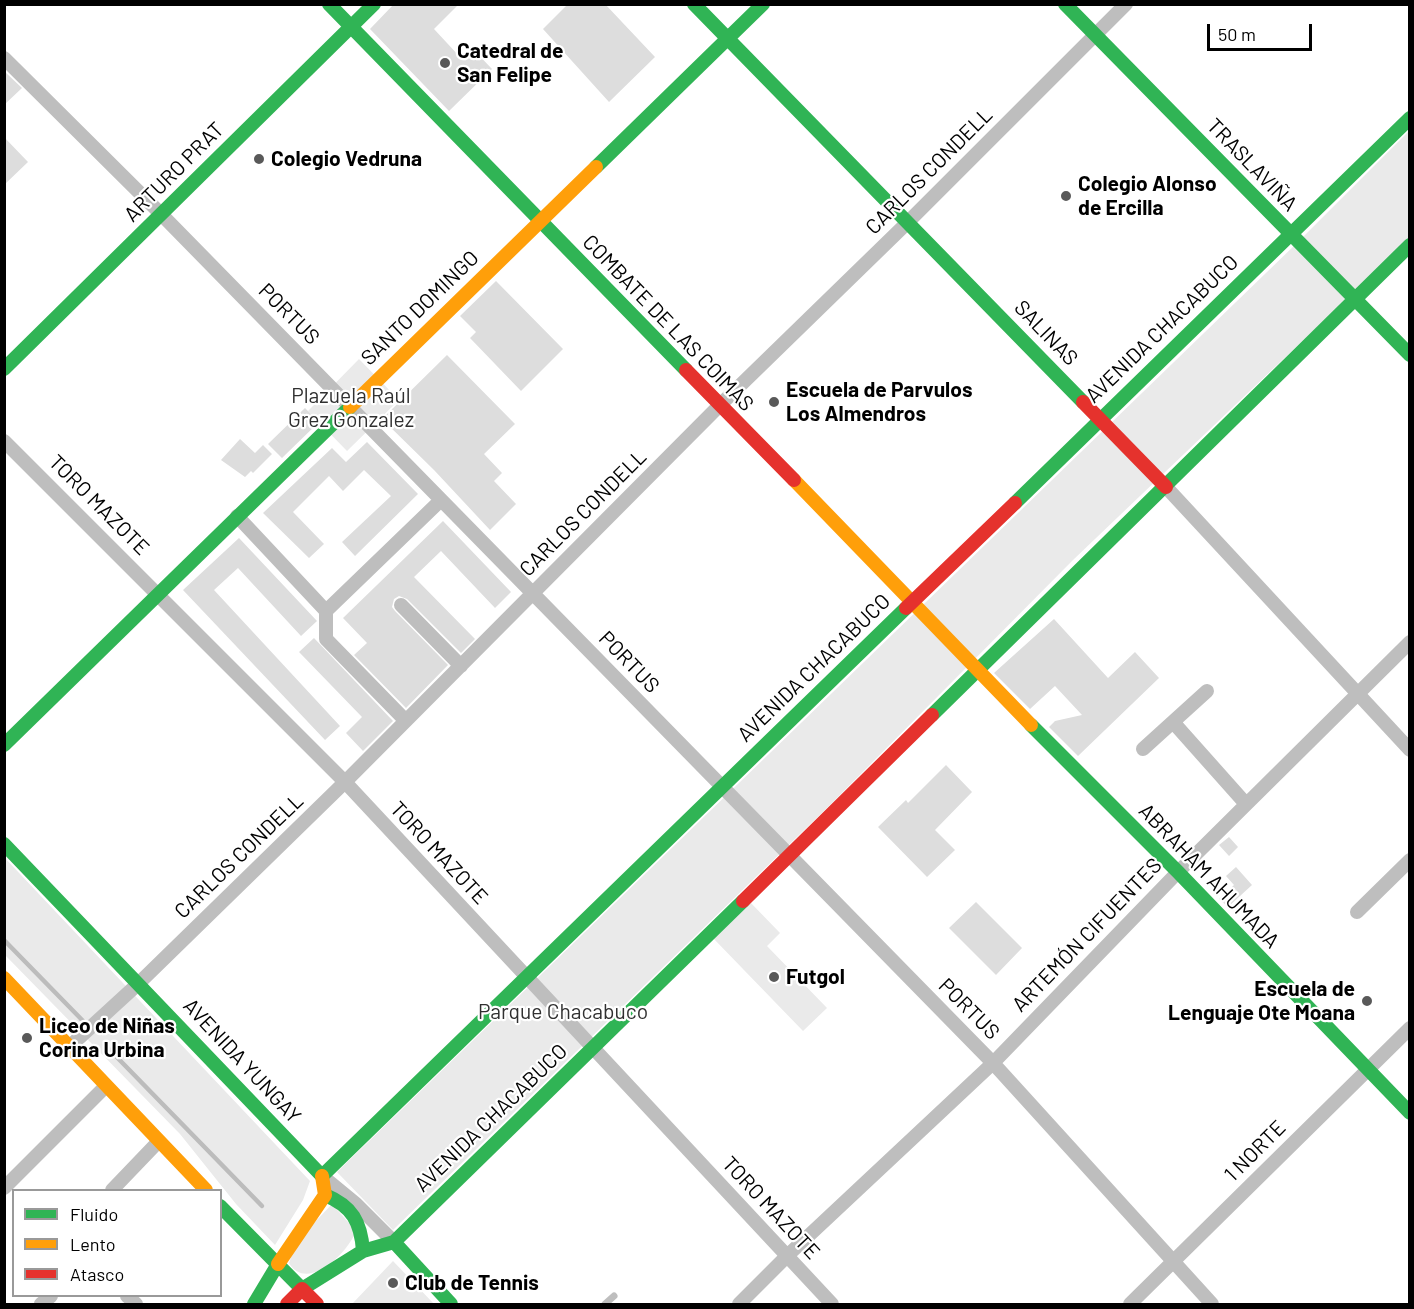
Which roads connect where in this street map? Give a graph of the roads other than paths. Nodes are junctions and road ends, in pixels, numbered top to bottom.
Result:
1 (330, 4) edge
2 (374, 4) edge
3 (694, 4) edge
4 (764, 4) edge
5 (1065, 4) edge
6 (1126, 4) edge
7 (351, 27) junction
8 (1095, 35) junction
9 (729, 39) junction
10 (4, 58) edge
11 (1410, 118) edge
12 (161, 214) junction
13 (540, 220) junction
14 (908, 222) junction
15 (1290, 234) junction
16 (1410, 245) edge
17 (1354, 299) junction
18 (1407, 347) edge
19 (4, 369) edge
20 (719, 406) junction
21 (350, 407) junction
22 (1100, 419) junction
23 (4, 441) edge
24 (1166, 488) junction
25 (441, 500) junction
26 (237, 516) junction
27 (533, 593) junction
28 (158, 594) junction
29 (912, 601) junction
30 (401, 605) dead end
31 (326, 611) junction
32 (1410, 642) edge
33 (461, 666) junction
34 (976, 670) junction
35 (1207, 691) dead end
36 (1357, 695) junction
37 (405, 720) junction
38 (1173, 722) junction
39 (4, 745) edge
40 (1143, 749) dead end
41 (1410, 750) edge
42 (345, 782) junction
43 (721, 787) junction
44 (1246, 804) junction
45 (4, 844) edge
46 (790, 858) junction
47 (1410, 860) edge
48 (1178, 872) junction
49 (1357, 912) dead end
50 (527, 977) junction
51 (4, 978) edge
52 (139, 983) junction
53 (1410, 1028) edge
54 (68, 1048) junction
55 (592, 1048) junction
56 (993, 1063) junction
57 (1367, 1069) junction
58 (105, 1087) junction
59 (1410, 1113) edge
60 (158, 1142) junction
61 (322, 1176) junction
62 (12, 1187) edge
63 (114, 1189) edge
64 (204, 1189) edge
65 (325, 1195) junction
66 (222, 1207) edge
67 (394, 1242) junction
68 (363, 1251) junction
69 (788, 1255) junction
70 (278, 1264) junction
71 (1173, 1264) junction
72 (302, 1289) junction
73 (614, 1296) dead end
74 (254, 1305) edge
75 (287, 1305) edge
76 (317, 1305) edge
77 (451, 1305) edge
78 (605, 1305) edge
79 (739, 1305) edge
80 (832, 1305) edge
81 (1130, 1305) edge
82 (1212, 1305) edge

1 - 7 main road, COMBATE DE LAS COIMAS
2 - 7 main road, ARTURO PRAT
3 - 9 main road, SALINAS
4 - 9 main road, SANTO DOMINGO
5 - 8 main road, TRASLAVIÑA
6 - 8 street, CARLOS CONDELL
7 - 12 main road, ARTURO PRAT
7 - 13 main road, COMBATE DE LAS COIMAS
8 - 14 street, CARLOS CONDELL
8 - 15 main road, TRASLAVIÑA
9 - 13 main road, SANTO DOMINGO
9 - 14 main road, SALINAS
10 - 12 street, PORTUS
11 - 15 main road, AVENIDA CHACABUCO
12 - 19 main road, ARTURO PRAT
12 - 21 street, PORTUS
13 - 20 main road, COMBATE DE LAS COIMAS
13 - 21 main road, SANTO DOMINGO
14 - 20 street, CARLOS CONDELL
14 - 22 main road, SALINAS
15 - 17 main road, TRASLAVIÑA
15 - 22 main road, AVENIDA CHACABUCO
16 - 17 main road, AVENIDA CHACABUCO
17 - 18 main road, TRASLAVIÑA
17 - 24 main road, AVENIDA CHACABUCO
20 - 27 street, CARLOS CONDELL
20 - 29 main road, COMBATE DE LAS COIMAS
21 - 25 street, PORTUS
21 - 26 main road, SANTO DOMINGO
22 - 24 main road, SALINAS
22 - 29 main road, AVENIDA CHACABUCO
23 - 28 street, TORO MAZOTE
24 - 34 main road, AVENIDA CHACABUCO
24 - 36 street, SALINAS
25 - 27 street, PORTUS
25 - 31 street
26 - 28 main road, SANTO DOMINGO
26 - 31 street
27 - 33 street, CARLOS CONDELL
27 - 43 street, PORTUS
28 - 39 main road, SANTO DOMINGO
28 - 42 street, TORO MAZOTE
29 - 34 main road, COMBATE DE LAS COIMAS
29 - 43 main road, AVENIDA CHACABUCO
30 - 33 street
31 - 37 street
32 - 36 street, ARTEMÓN CIFUENTES
33 - 37 street, CARLOS CONDELL
34 - 46 main road, AVENIDA CHACABUCO
34 - 48 main road, ABRAHAM AHUMADA
35 - 38 street
36 - 41 street, SALINAS
36 - 44 street, ARTEMÓN CIFUENTES
37 - 42 street, CARLOS CONDELL
38 - 40 street
38 - 44 street
42 - 50 street, TORO MAZOTE
42 - 52 street, CARLOS CONDELL
43 - 46 street, PORTUS
43 - 50 main road, AVENIDA CHACABUCO
44 - 48 street, ARTEMÓN CIFUENTES
45 - 52 main road, AVENIDA YUNGAY
46 - 55 main road, AVENIDA CHACABUCO
46 - 56 street, PORTUS
47 - 49 street
48 - 56 street, ARTEMÓN CIFUENTES
48 - 57 main road, ABRAHAM AHUMADA
50 - 55 street, TORO MAZOTE
50 - 61 main road, AVENIDA CHACABUCO
51 - 54 main road
52 - 54 street, CARLOS CONDELL
52 - 61 main road, AVENIDA YUNGAY
53 - 57 street, 1 NORTE
54 - 58 main road
55 - 67 main road, AVENIDA CHACABUCO
55 - 69 street, TORO MAZOTE
56 - 69 street, ARTEMÓN CIFUENTES
56 - 71 street, PORTUS
57 - 59 main road, ABRAHAM AHUMADA
57 - 71 street, 1 NORTE
58 - 60 main road
58 - 62 street
60 - 63 street
60 - 64 main road
61 - 65 main road
61 - 67 street, AVENIDA YUNGAY
65 - 68 main road
65 - 70 main road
66 - 70 main road
67 - 68 main road, AVENIDA CHACABUCO
67 - 77 main road, AVENIDA YUNGAY
68 - 72 main road, AVENIDA CHACABUCO
69 - 79 street, ARTEMÓN CIFUENTES
69 - 80 street, TORO MAZOTE
70 - 72 main road
70 - 74 main road
71 - 81 street, 1 NORTE
71 - 82 street, PORTUS
72 - 75 main road, AVENIDA CHACABUCO
72 - 76 main road
73 - 78 lane

